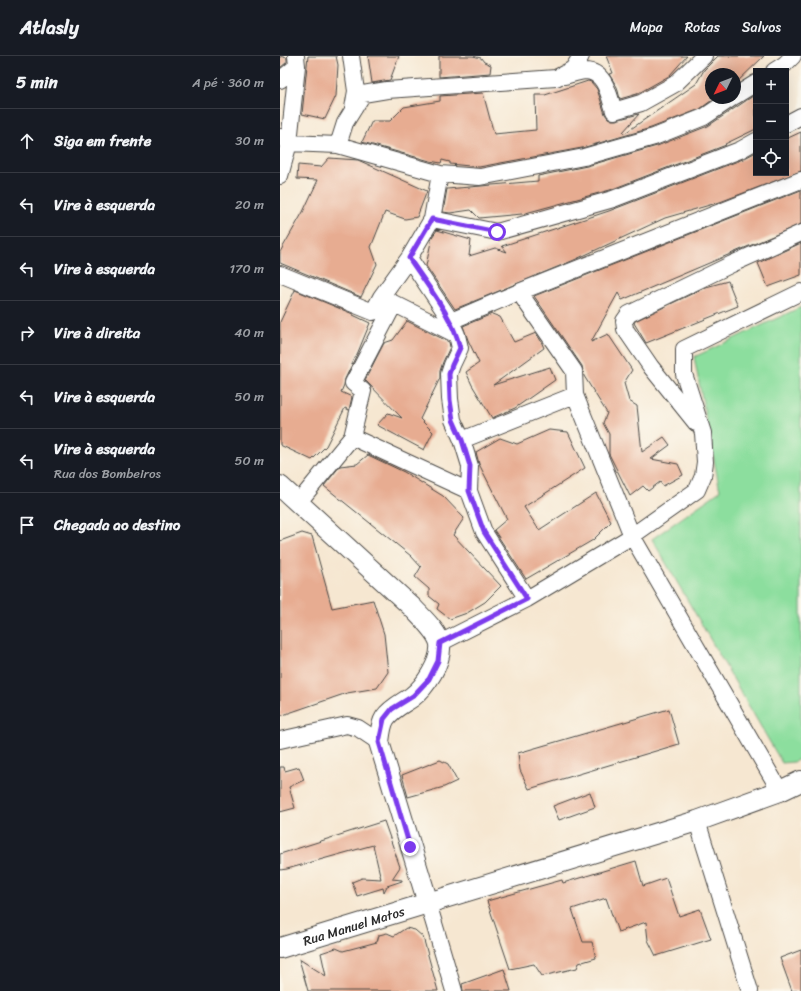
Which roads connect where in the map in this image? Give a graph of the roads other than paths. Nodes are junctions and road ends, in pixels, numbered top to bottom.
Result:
1 (351, 56) edge
2 (581, 56) edge
3 (704, 56) edge
4 (793, 56) edge
5 (296, 61) edge
6 (779, 68) edge
7 (556, 78) junction
8 (280, 80) edge
9 (753, 84) edge
10 (741, 92) edge
11 (723, 104) edge
12 (353, 112) junction
13 (801, 116) edge
14 (789, 122) edge
15 (284, 140) edge
16 (753, 143) edge
17 (338, 145) junction
18 (440, 174) junction
19 (280, 176) edge
20 (801, 180) edge
21 (432, 219) junction
22 (801, 233) edge
23 (409, 258) junction
24 (280, 274) edge
25 (519, 292) junction
26 (801, 292) edge
27 (388, 301) junction
28 (454, 328) junction
29 (575, 395) junction
30 (703, 432) junction
31 (352, 437) junction
32 (462, 440) junction
33 (280, 486) edge
34 (469, 491) junction
35 (298, 503) junction
36 (632, 536) junction
37 (527, 599) junction
38 (440, 643) junction
39 (280, 740) edge
40 (379, 742) junction
41 (801, 781) edge
42 (780, 791) junction
43 (697, 821) junction
44 (428, 903) junction
45 (280, 948) edge
46 (454, 991) edge
47 (750, 991) edge

1 - 12 street
2 - 7 street
3 - 7 street
4 - 6 street
5 - 8 street
5 - 15 street
7 - 12 street
9 - 10 street
11 - 18 street
12 - 17 street
13 - 14 street
15 - 17 street
15 - 19 street
16 - 21 street
17 - 18 street
18 - 21 street
20 - 25 street
21 - 23 street
22 - 30 street
23 - 27 street
23 - 28 street
24 - 27 street
25 - 28 street
25 - 29 street
26 - 30 street
27 - 28 street
27 - 31 street
28 - 32 street
29 - 32 street
29 - 36 street
30 - 36 street
31 - 34 street
31 - 35 street
32 - 34 street
33 - 35 main road
34 - 37 street
35 - 38 main road
36 - 37 street
36 - 42 street
37 - 38 street
38 - 40 main road
39 - 40 street
40 - 44 main road
41 - 42 main road, Rua Manuel Matos
42 - 43 main road, Rua Manuel Matos
43 - 44 main road, Rua Manuel Matos
43 - 47 street
44 - 45 main road, Rua Manuel Matos
44 - 46 street

